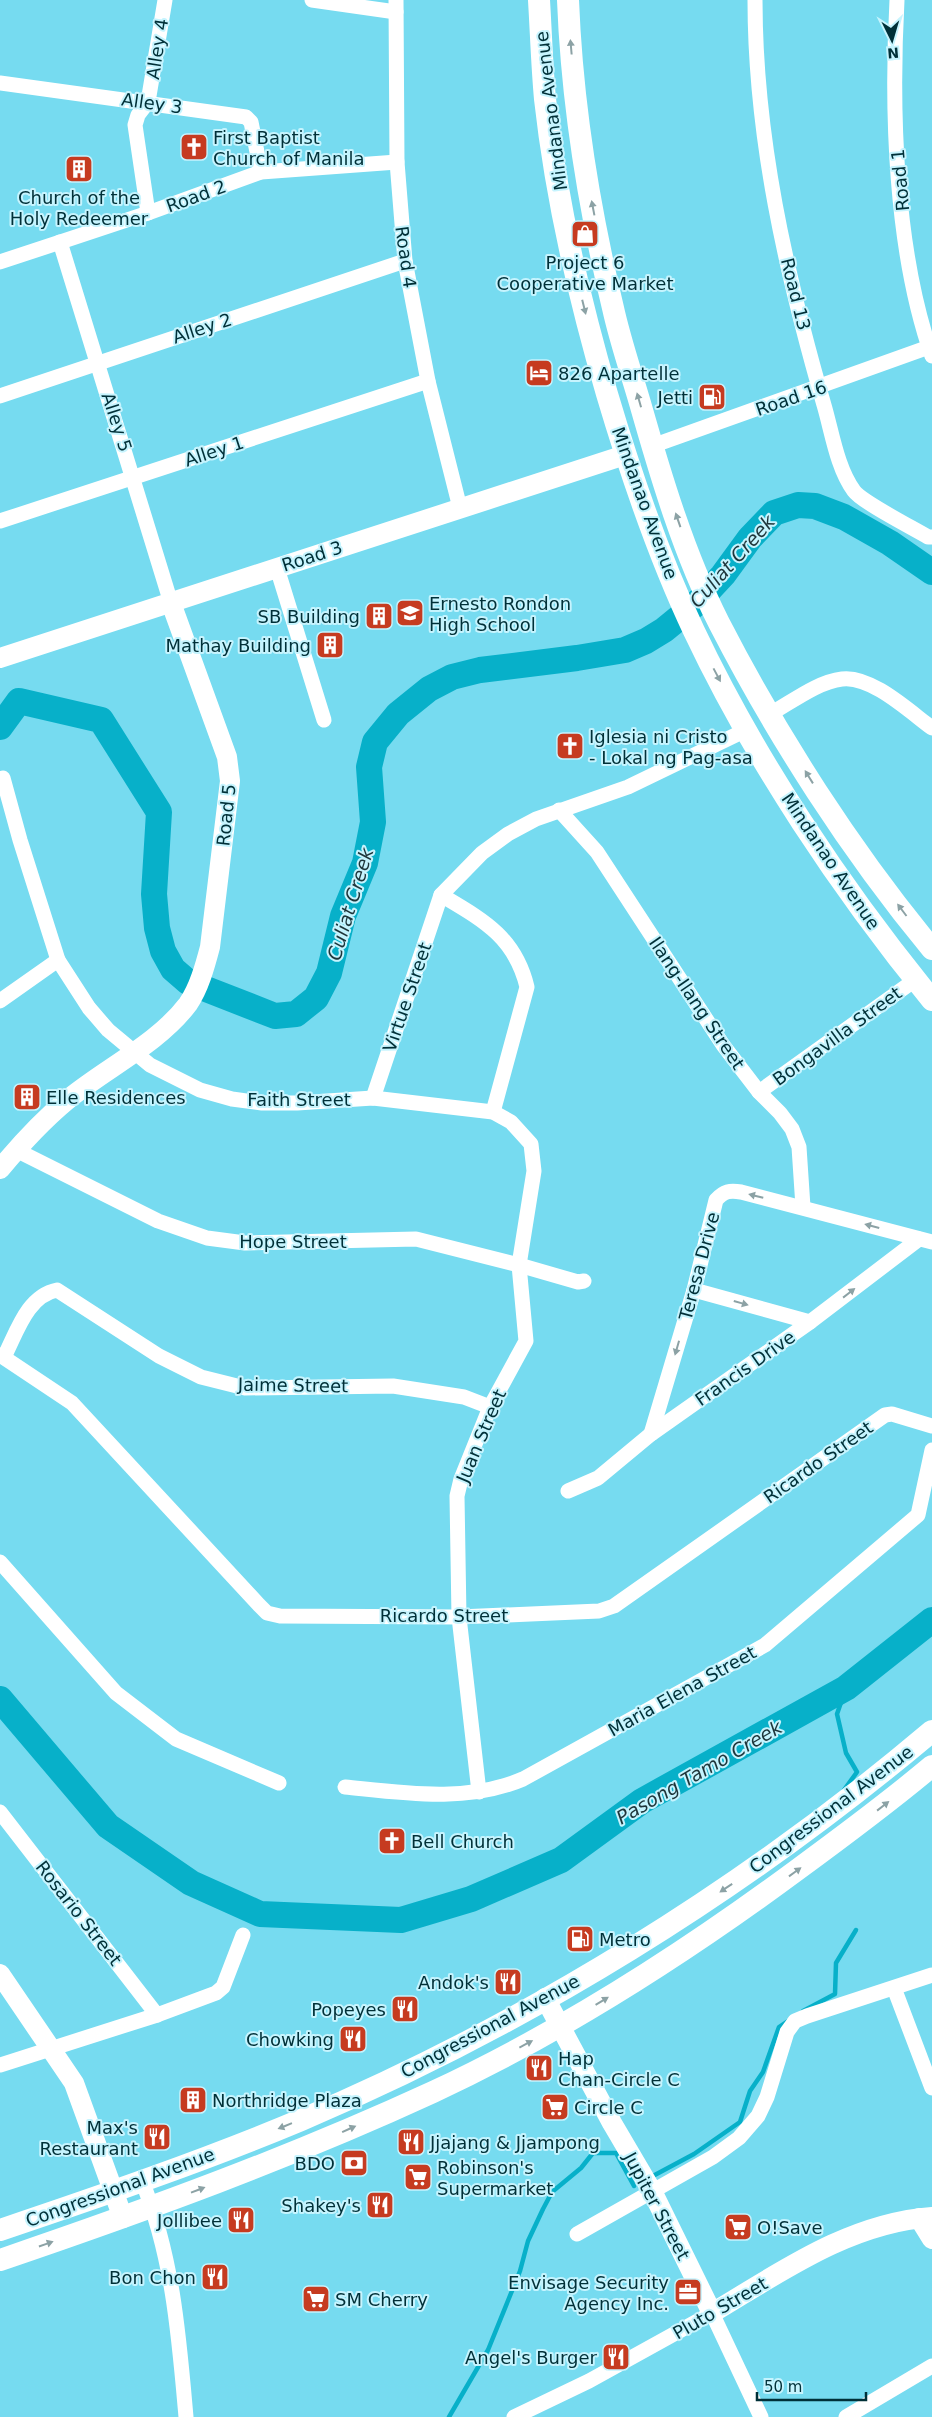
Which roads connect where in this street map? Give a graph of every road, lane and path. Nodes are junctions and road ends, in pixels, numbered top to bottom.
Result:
1 (165, 0) edge
2 (312, 0) edge
3 (539, 0) edge
4 (568, 0) edge
5 (755, 0) edge
6 (897, 0) edge
7 (396, 6) edge
8 (0, 83) edge
9 (576, 98) junction
10 (546, 99) junction
11 (148, 102) junction
12 (397, 162) junction
13 (585, 168) junction
14 (261, 172) junction
15 (556, 174) junction
16 (148, 213) junction
17 (60, 242) junction
18 (405, 261) junction
19 (0, 262) edge
20 (930, 352) edge
21 (98, 362) junction
22 (428, 381) junction
23 (819, 388) junction
24 (0, 396) edge
25 (652, 446) junction
26 (625, 455) junction
27 (134, 476) junction
28 (460, 508) junction
29 (0, 521) edge
30 (932, 537) edge
31 (277, 568) junction
32 (171, 603) junction
33 (0, 658) edge
34 (770, 714) junction
35 (324, 720) dead end
36 (932, 728) edge
37 (746, 730) junction
38 (3, 778) dead end
39 (559, 810) junction
40 (441, 895) junction
41 (932, 949) edge
42 (58, 960) junction
43 (915, 980) junction
44 (932, 1000) edge
45 (0, 1001) edge
46 (132, 1052) junction
47 (759, 1092) junction
48 (372, 1098) junction
49 (493, 1112) junction
50 (16, 1150) junction
51 (0, 1169) edge
52 (803, 1207) junction
53 (925, 1240) edge
54 (519, 1265) junction
55 (584, 1281) dead end
56 (694, 1290) junction
57 (810, 1322) junction
58 (2, 1356) edge
59 (490, 1408) junction
60 (932, 1426) edge
61 (652, 1434) junction
62 (932, 1450) edge
63 (568, 1491) dead end
64 (0, 1562) edge
65 (459, 1616) junction
66 (932, 1731) edge
67 (932, 1766) edge
68 (279, 1783) dead end
69 (345, 1787) dead end
70 (479, 1792) junction
71 (0, 1812) edge
72 (242, 1935) dead end
73 (0, 1974) edge
74 (932, 1976) edge
75 (894, 1988) junction
76 (545, 1998) junction
77 (158, 2015) junction
78 (560, 2026) junction
79 (52, 2049) junction
80 (0, 2065) edge
81 (932, 2088) edge
82 (142, 2182) junction
83 (652, 2190) junction
84 (114, 2192) junction
85 (153, 2208) junction
86 (926, 2217) edge
87 (123, 2218) junction
88 (0, 2230) edge
89 (578, 2234) dead end
90 (932, 2239) edge
91 (0, 2260) edge
92 (712, 2313) junction
93 (932, 2366) edge
94 (186, 2417) edge
95 (514, 2417) edge
96 (762, 2417) edge
97 (846, 2417) edge

1 - 11 street, Alley 4
2 - 7 street
3 - 10 main road, Mindanao Avenue
9 -> 4 main road, Mindanao Avenue
5 - 23 street, Road 13
6 - 20 street, Road 1
7 - 12 street, Road 4
8 - 11 street, Alley 3
9 - 10 main road
9 - 13 main road, Mindanao Avenue
10 - 15 main road, Mindanao Avenue
11 - 14 street, Alley 3
11 - 16 street, Alley 4
12 - 14 street, Road 2
12 - 18 street, Road 4
13 - 15 main road
25 -> 13 main road, Mindanao Avenue
14 - 16 street, Road 2
15 -> 26 main road, Mindanao Avenue
16 - 17 street, Road 2
17 - 19 street, Road 2
17 - 21 street, Alley 5
18 - 21 street, Alley 2
18 - 22 street, Road 4
20 - 23 street, Road 16
21 - 24 street, Alley 2
21 - 27 street, Alley 5
22 - 27 street, Alley 1
22 - 28 street, Road 4
23 - 25 street, Road 16
23 - 30 street, Road 13
34 -> 25 main road, Mindanao Avenue
26 - 28 street, Road 3
26 -> 37 main road, Mindanao Avenue
27 - 29 street, Alley 1
27 - 32 street, Alley 5
28 - 31 street, Road 3
31 - 32 street, Road 3
31 - 35 street
32 - 33 street, Road 3
32 - 46 street, Road 5
34 - 36 street
41 -> 34 main road, Mindanao Avenue
37 - 39 street
37 - 43 main road, Mindanao Avenue
38 - 42 street, Faith Street
39 - 40 street
39 - 47 street, Ilang-Ilang Street
40 - 48 street, Virtue Street
40 - 49 street
42 - 45 street
42 - 46 street, Faith Street
43 - 44 main road, Mindanao Avenue
43 - 47 street, Bongavilla Street
46 - 48 street, Faith Street
46 - 50 street
47 - 52 street, Ilang-Ilang Street
48 - 49 street, Faith Street
49 - 54 street, Faith Street
50 - 51 street
50 - 54 street, Hope Street
53 -> 52 street, Teresa Drive
52 -> 56 street, Teresa Drive
57 -> 53 street, Francis Drive
54 - 55 street, Hope Street
54 - 59 street, Juan Street
56 -> 57 street
56 -> 61 street, Teresa Drive
57 - 61 street, Francis Drive
58 - 59 street, Jaime Street
58 - 65 street, Ricardo Street
59 - 65 street, Juan Street
60 - 65 street, Ricardo Street
61 - 63 street, Francis Drive
62 - 70 street, Maria Elena Street
64 - 68 street
65 - 70 street, Juan Street
66 -> 76 main road, Congressional Avenue
78 -> 67 main road, Congressional Avenue
69 - 70 street, Maria Elena Street
71 - 77 street, Rosario Street
72 - 77 street
73 - 79 street
74 - 75 street
75 - 81 street
75 - 83 street
76 - 78 street, Jupiter Street
76 -> 82 main road, Congressional Avenue
77 - 79 street
78 - 83 street, Jupiter Street
85 -> 78 main road, Congressional Avenue
79 - 80 street
79 - 84 street
82 - 84 main road, Congressional Avenue
82 - 85 street
83 - 89 street
83 - 92 street, Jupiter Street
84 - 87 street
84 - 88 main road, Congressional Avenue
85 - 87 main road, Congressional Avenue
85 - 94 street
86 - 90 street
86 - 92 street, Pluto Street
91 -> 87 main road, Congressional Avenue
92 - 95 street, Pluto Street
92 - 96 street, Jupiter Street
93 - 97 street

